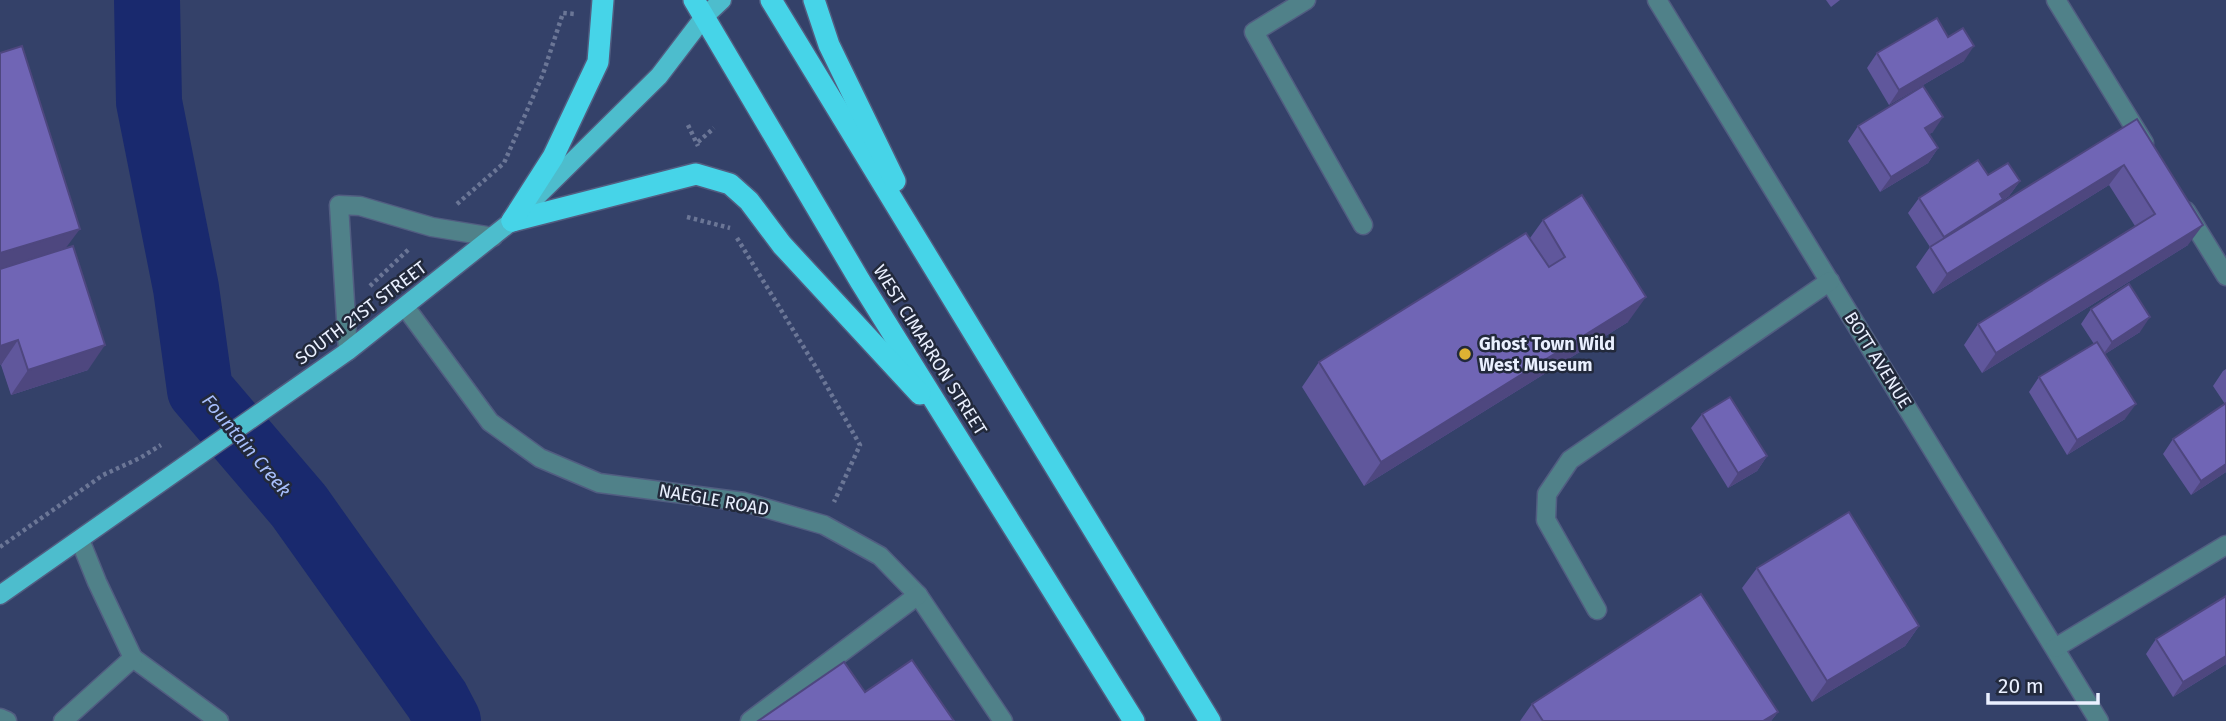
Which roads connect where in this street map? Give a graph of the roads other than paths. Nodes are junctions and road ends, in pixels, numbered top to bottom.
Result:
1 (603, 0) edge
2 (722, 0) edge
3 (771, 0) edge
4 (814, 0) edge
5 (1306, 0) edge
6 (1657, 0) edge
7 (2056, 0) edge
8 (702, 5) edge
9 (2155, 161) edge
10 (2176, 195) edge
11 (512, 221) junction
12 (1363, 225) dead end
13 (493, 237) junction
14 (2226, 276) edge
15 (1830, 281) junction
16 (951, 296) junction
17 (406, 308) junction
18 (348, 351) junction
19 (954, 431) junction
20 (80, 540) junction
21 (2226, 545) edge
22 (0, 595) edge
23 (918, 595) junction
24 (1597, 610) dead end
25 (2055, 648) junction
26 (134, 658) junction
27 (0, 718) edge
28 (7, 721) edge
29 (63, 721) edge
30 (219, 721) edge
31 (750, 721) edge
32 (1003, 721) edge
33 (1134, 721) edge
34 (1210, 721) edge
35 (2099, 721) edge

1 - 11 highway
2 - 8 main road, SOUTH 21ST STREET
3 - 16 highway
4 - 16 highway
5 - 12 street
6 - 15 street, BOTT AVENUE
7 - 9 street
8 - 11 main road, SOUTH 21ST STREET
8 - 19 highway, WEST CIMARRON STREET
10 - 14 street
11 - 13 main road, SOUTH 21ST STREET
11 - 19 highway
13 - 17 main road, SOUTH 21ST STREET
13 - 18 street
15 - 24 street
15 - 25 street, BOTT AVENUE
16 - 34 highway
17 - 18 main road, SOUTH 21ST STREET
17 - 23 street, NAEGLE ROAD
18 - 20 main road, SOUTH 21ST STREET
19 - 33 highway, WEST CIMARRON STREET
20 - 22 main road, SOUTH 21ST STREET
20 - 26 street
21 - 25 street
23 - 31 street
23 - 32 street, NAEGLE ROAD
25 - 35 street, BOTT AVENUE
26 - 29 street
26 - 30 street
27 - 28 street

